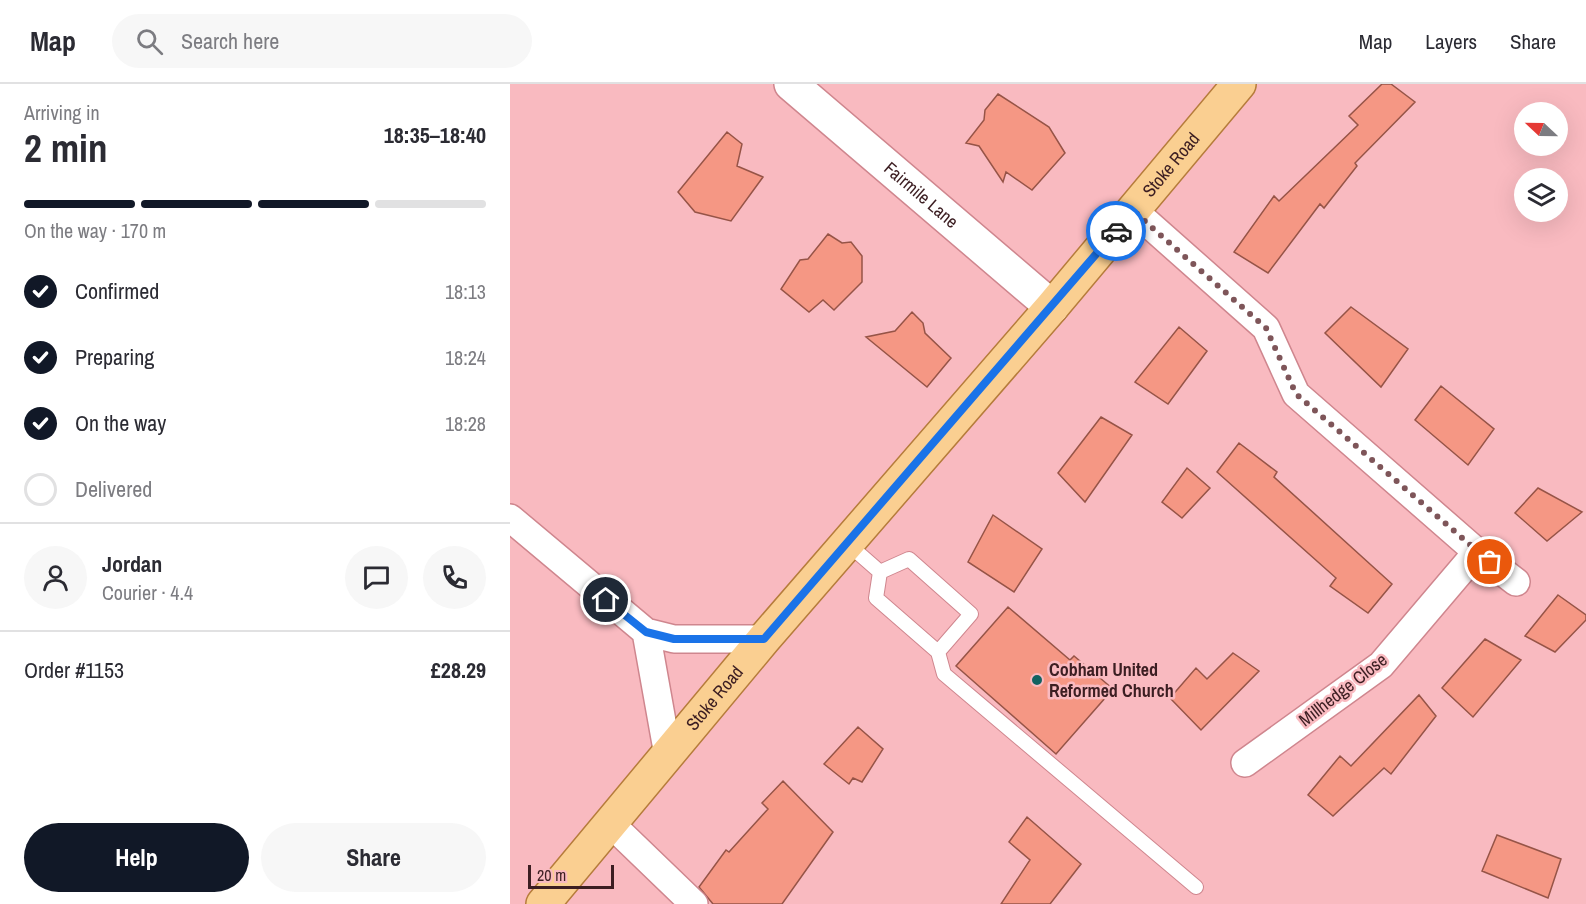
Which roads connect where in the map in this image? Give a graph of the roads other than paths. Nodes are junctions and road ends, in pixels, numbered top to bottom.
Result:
1 (791, 84) edge
2 (1239, 84) edge
3 (1133, 210) junction
4 (1052, 307) junction
5 (510, 518) edge
6 (848, 544) junction
7 (1477, 552) junction
8 (880, 572) junction
9 (1516, 582) dead end
10 (646, 632) junction
11 (764, 639) junction
12 (938, 652) junction
13 (668, 755) junction
14 (1245, 763) dead end
15 (611, 824) junction
16 (1196, 887) dead end
17 (543, 904) edge
18 (694, 904) edge

1 - 4 street, Fairmile Lane
2 - 3 main road, Stoke Road
3 - 4 main road, Stoke Road
3 - 7 street
4 - 6 main road, Stoke Road
5 - 10 street
6 - 8 lane
6 - 11 main road, Stoke Road
7 - 9 street
7 - 14 street, Millhedge Close
8 - 12 lane
8 - 12 lane
10 - 11 street
10 - 13 street
11 - 13 main road, Stoke Road
12 - 16 lane
13 - 15 main road, Stoke Road
15 - 17 main road, Stoke Road
15 - 18 street

